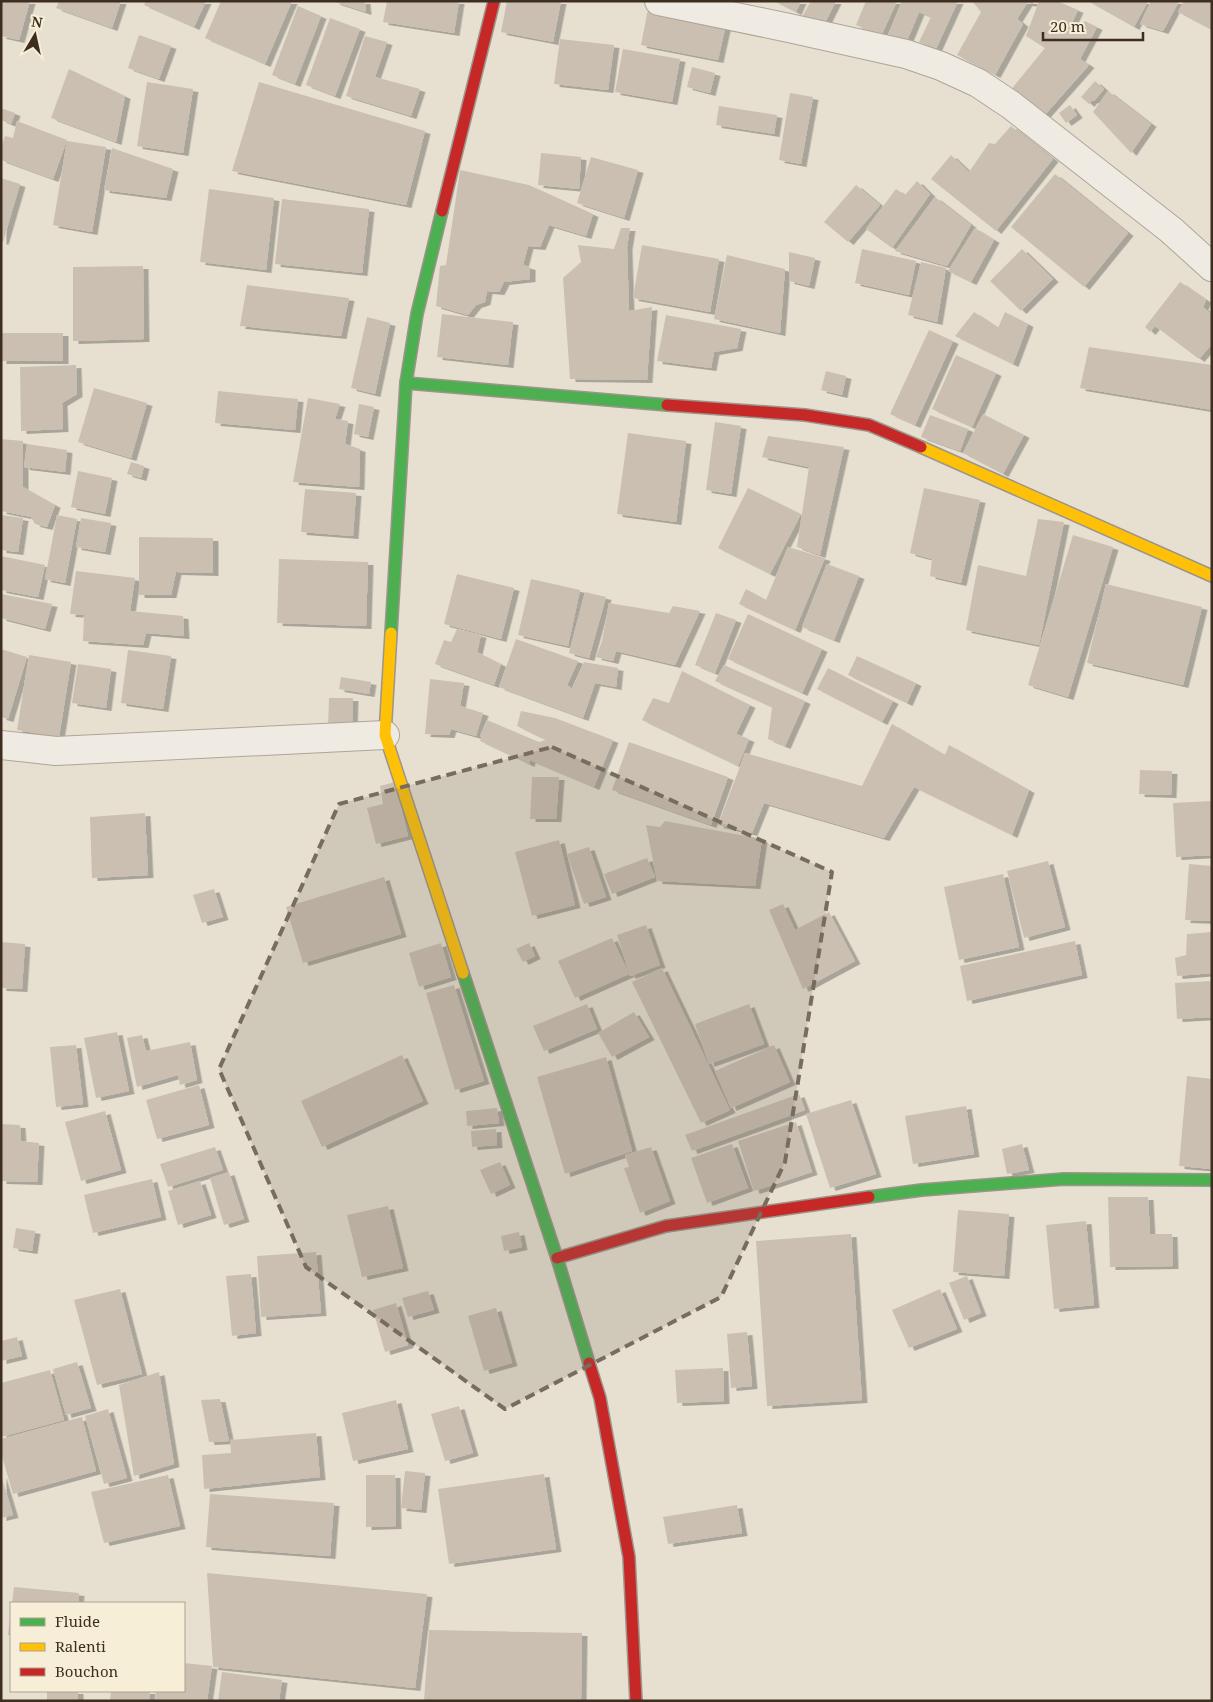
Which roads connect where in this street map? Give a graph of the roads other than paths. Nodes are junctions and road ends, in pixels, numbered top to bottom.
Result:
1 (494, 1) edge
2 (659, 1) edge
3 (1212, 267) edge
4 (406, 383) junction
5 (1212, 576) edge
6 (385, 735) junction
7 (1, 745) edge
8 (1212, 1180) edge
9 (556, 1258) junction
10 (636, 1701) edge

1 - 4 street
2 - 3 street
4 - 5 street
4 - 6 street
6 - 7 street
6 - 9 street
8 - 9 street
9 - 10 street

